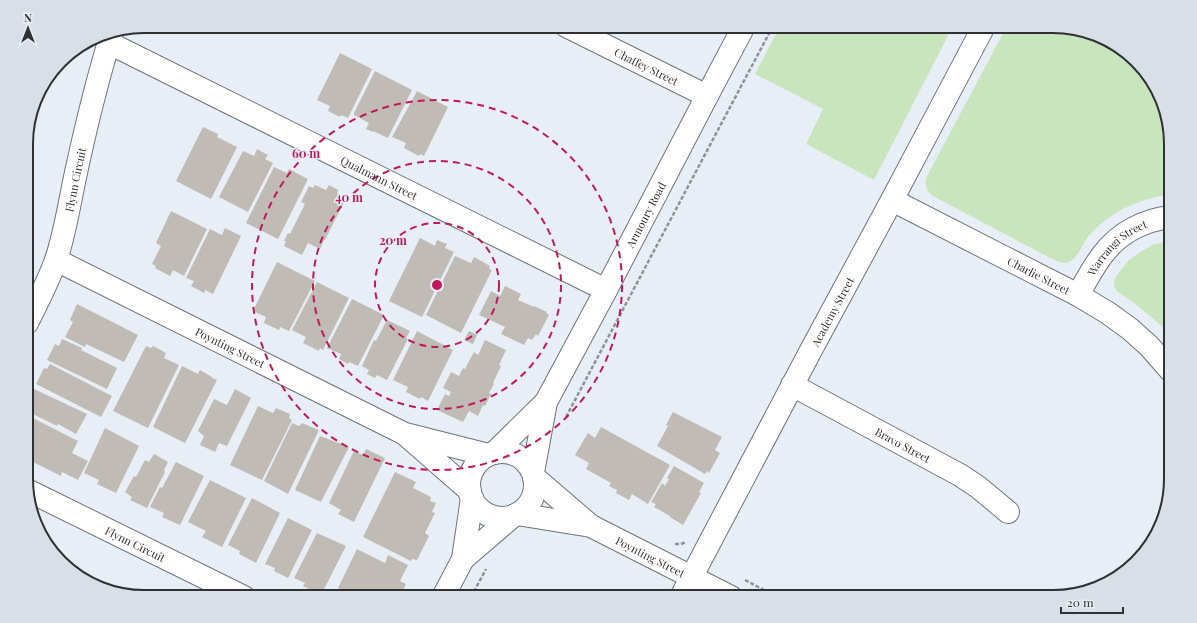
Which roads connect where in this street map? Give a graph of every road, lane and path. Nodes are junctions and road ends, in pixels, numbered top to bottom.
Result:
1 (580, 33) edge
2 (740, 33) edge
3 (769, 33) edge
4 (980, 33) edge
5 (110, 38) edge
6 (111, 38) edge
7 (707, 96) junction
8 (892, 200) junction
9 (1164, 218) edge
10 (56, 260) junction
11 (606, 290) junction
12 (1078, 295) junction
13 (33, 311) edge
14 (1164, 363) edge
15 (792, 385) junction
16 (546, 402) junction
17 (566, 418) dead end
18 (405, 434) junction
19 (491, 454) junction
20 (534, 475) junction
21 (34, 494) edge
22 (471, 495) junction
23 (1008, 512) dead end
24 (515, 515) junction
25 (591, 526) junction
26 (690, 539) dead end
27 (671, 542) dead end
28 (463, 558) junction
29 (692, 576) junction
30 (744, 580) dead end
31 (230, 590) edge
32 (447, 590) edge
33 (685, 590) edge
34 (718, 590) edge
35 (763, 590) edge

1 - 7 street, Chaffey Street
2 - 7 street, Armoury Road
3 - 17 path
4 - 8 street, Academy Street
5 - 10 street, Flynn Circuit
6 - 11 street, Qualmann Street
7 - 11 street, Armoury Road
8 - 12 street, Charlie Street
8 - 15 street, Academy Street
9 - 12 street, Warrangi Street
10 - 13 street, Flynn Circuit
10 - 18 street, Poynting Street
11 - 16 street, Armoury Road
12 - 14 street, Charlie Street
15 - 23 street, Bravo Street
15 - 29 street, Academy Street
16 - 19 street, Armoury Road
16 - 20 street, Armoury Road
18 - 19 street, Poynting Street
18 - 22 street, Poynting Street
19 - 20 street
19 - 22 street
20 - 24 street
20 - 25 street, Poynting Street
21 - 31 street, Flynn Circuit
22 - 24 street
22 - 28 street
24 - 25 street, Poynting Street
24 - 28 street
25 - 29 street, Poynting Street
26 - 27 path
28 - 32 street
29 - 33 street, Academy Street
29 - 34 street, Poynting Street
30 - 35 path

